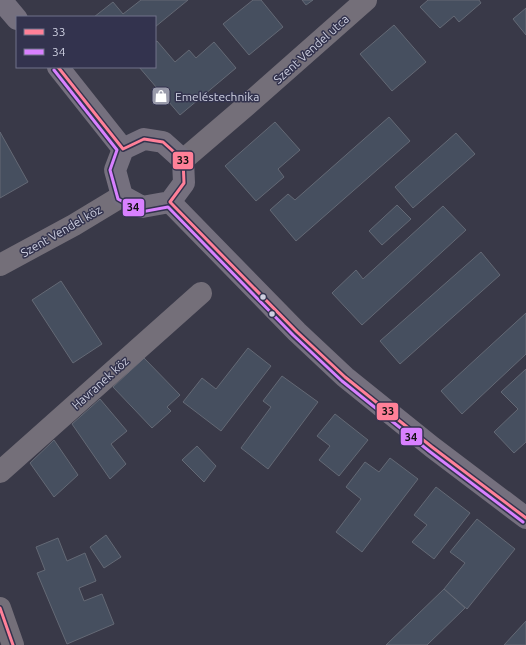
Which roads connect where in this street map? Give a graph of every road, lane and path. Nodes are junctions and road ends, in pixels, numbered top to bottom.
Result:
1 (1, 0) edge
2 (366, 0) edge
3 (16, 18) edge
4 (59, 68) edge
5 (123, 149) junction
6 (183, 160) junction
7 (122, 196) junction
8 (170, 202) junction
9 (0, 265) edge
10 (201, 293) dead end
11 (0, 472) edge
12 (526, 518) edge
13 (0, 608) edge
14 (13, 645) edge

1 - 3 main road
2 - 6 street, Szent Vendel utca
4 - 5 main road
5 - 6 main road
5 - 7 main road
6 - 8 main road
7 - 8 main road
7 - 9 street, Szent Vendel köz
8 - 12 main road
10 - 11 street, Havranek köz
13 - 14 street

